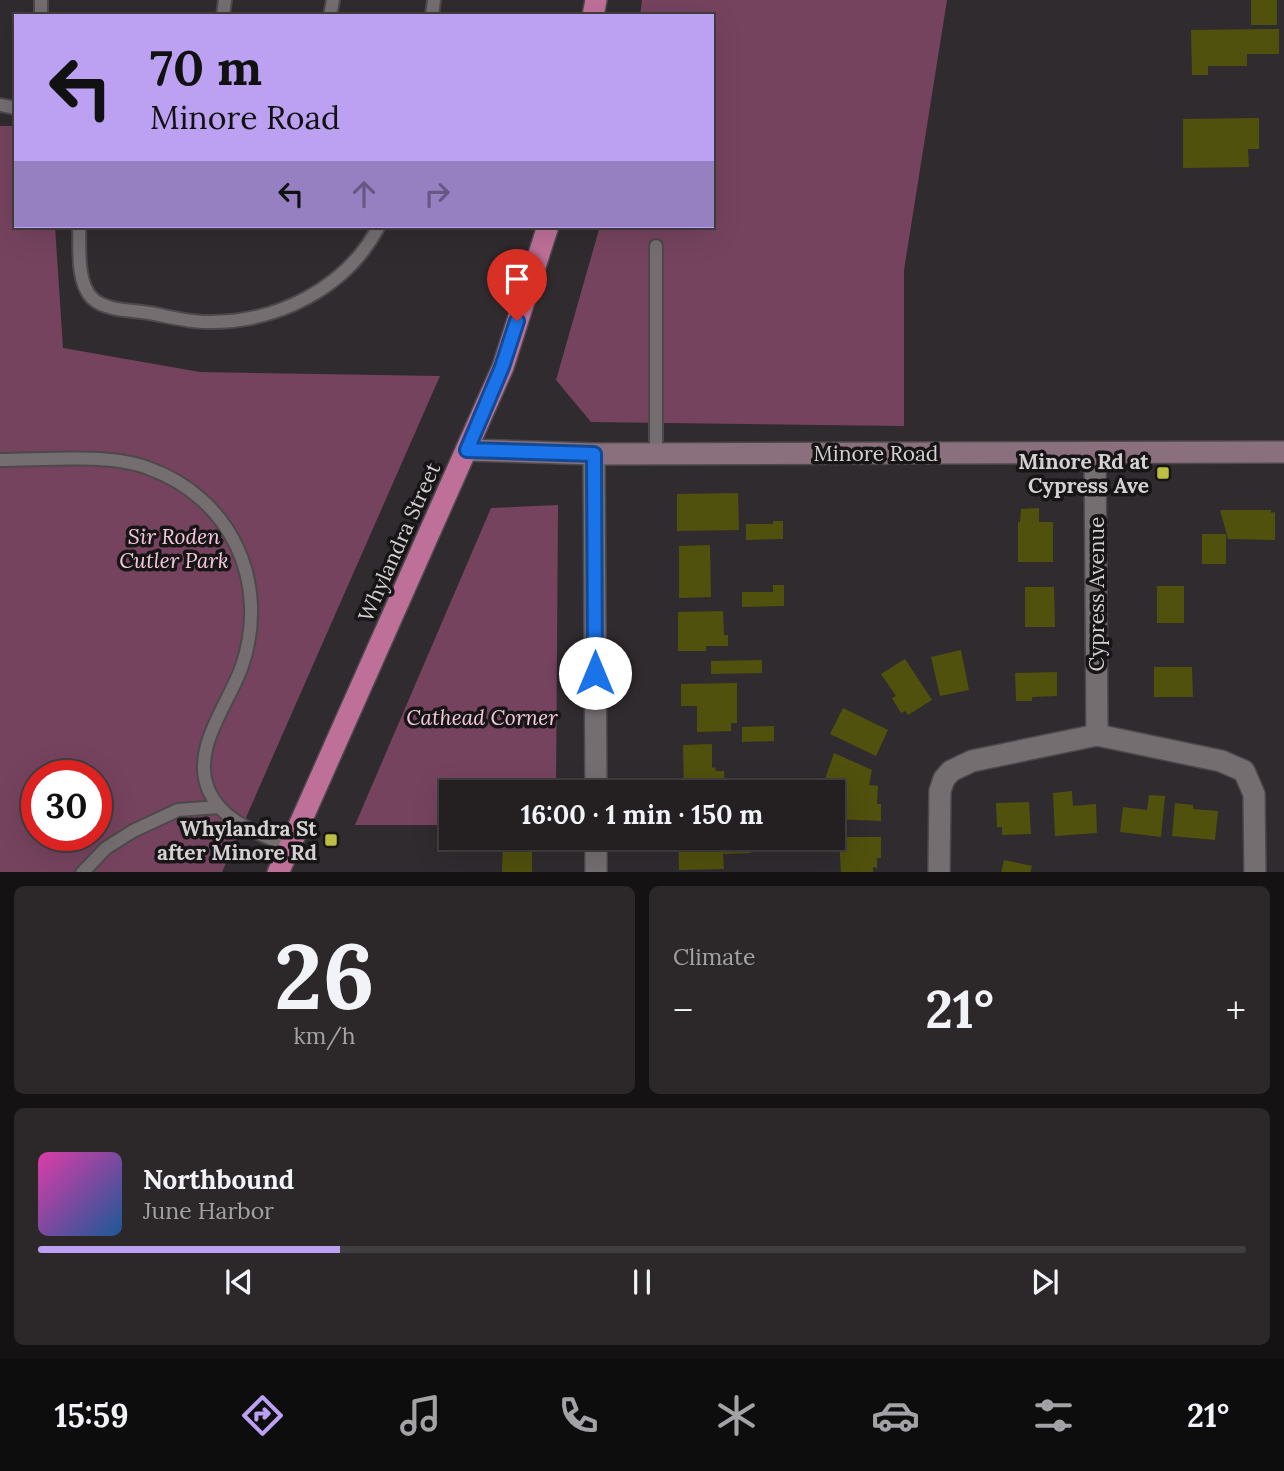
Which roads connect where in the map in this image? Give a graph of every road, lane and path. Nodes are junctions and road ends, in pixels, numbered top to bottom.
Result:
1 (79, 228) edge
2 (378, 228) edge
3 (547, 228) edge
4 (656, 246) dead end
5 (467, 450) junction
6 (1284, 452) edge
7 (1095, 453) junction
8 (594, 454) junction
9 (656, 454) junction
10 (0, 460) edge
11 (1097, 735) junction
12 (596, 780) edge
13 (219, 807) junction
14 (289, 847) junction
15 (596, 850) edge
16 (83, 872) edge
17 (278, 872) edge
18 (596, 872) edge
19 (939, 872) edge
20 (1255, 872) edge

1 - 2 lane
3 - 5 highway, Whylandra Street
4 - 9 lane
5 - 8 street, Minore Road
5 - 14 highway, Whylandra Street
6 - 7 street, Minore Road
7 - 9 street, Minore Road
7 - 11 street, Cypress Avenue
8 - 9 street, Minore Road
8 - 12 street
10 - 13 lane
11 - 19 street
11 - 20 street
13 - 14 lane
13 - 16 lane
14 - 17 highway, Whylandra Street
15 - 18 street

